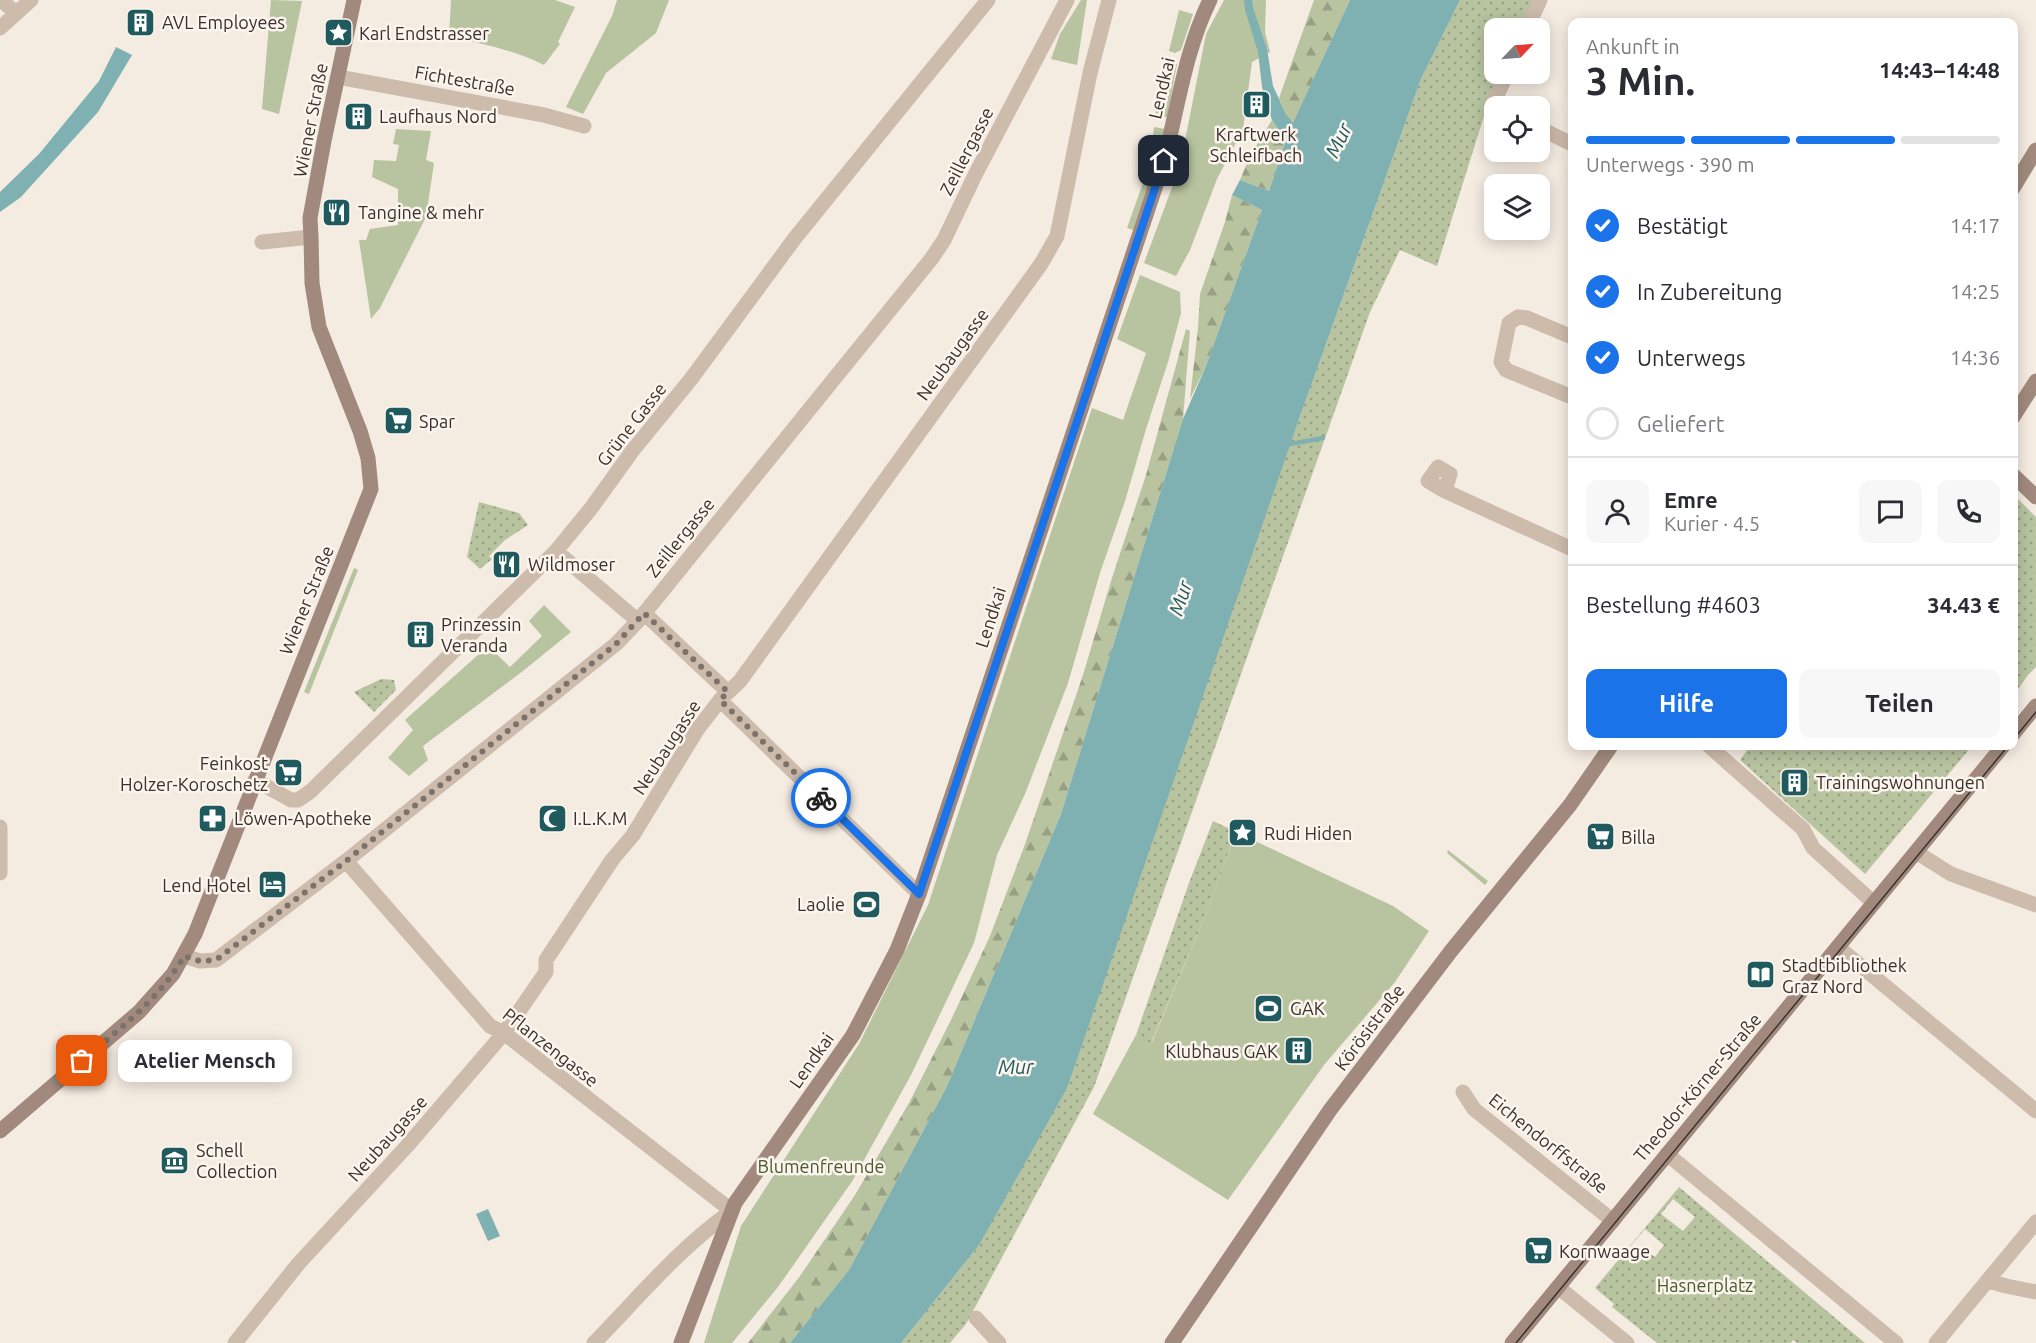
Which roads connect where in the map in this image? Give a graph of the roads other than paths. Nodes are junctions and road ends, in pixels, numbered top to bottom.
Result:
1 (1, 0) edge
2 (30, 0) edge
3 (354, 0) edge
4 (988, 0) edge
5 (1067, 0) edge
6 (1109, 0) edge
7 (1210, 0) edge
8 (1540, 0) edge
9 (15, 14) junction
10 (1532, 18) edge
11 (0, 28) edge
12 (338, 77) junction
13 (584, 126) dead end
14 (1550, 133) edge
15 (1568, 142) edge
16 (2036, 150) edge
17 (2018, 180) edge
18 (310, 237) junction
19 (262, 242) dead end
20 (1568, 335) edge
21 (2036, 381) edge
22 (1568, 395) edge
23 (2018, 409) edge
24 (1438, 467) dead end
25 (2018, 480) edge
26 (2036, 496) edge
27 (1568, 547) edge
28 (556, 551) junction
29 (641, 617) junction
30 (724, 696) junction
31 (2036, 706) edge
32 (2018, 728) edge
33 (1608, 750) edge
34 (1714, 750) edge
35 (2000, 750) edge
36 (255, 780) junction
37 (0, 827) edge
38 (1916, 852) junction
39 (346, 861) junction
40 (0, 873) edge
41 (919, 894) junction
42 (1874, 903) junction
43 (2036, 905) edge
44 (1838, 947) junction
45 (184, 956) junction
46 (504, 1033) junction
47 (1463, 1092) dead end
48 (2036, 1111) edge
49 (0, 1131) edge
50 (1667, 1154) junction
51 (732, 1211) junction
52 (1613, 1221) junction
53 (2036, 1222) edge
54 (1989, 1281) junction
55 (1558, 1287) junction
56 (2036, 1292) edge
57 (976, 1318) dead end
58 (235, 1343) edge
59 (594, 1343) edge
60 (681, 1343) edge
61 (999, 1343) edge
62 (1172, 1343) edge
63 (1512, 1343) edge
64 (1627, 1343) edge
65 (1896, 1343) edge
66 (1936, 1343) edge

1 - 9 street
2 - 9 street
3 - 12 main road, Wiener Straße
4 - 28 street, Grüne Gasse
5 - 29 street, Zeillergasse
6 - 30 street, Neubaugasse
7 - 41 main road, Lendkai
8 - 10 street
9 - 11 street
12 - 13 street, Fichtestraße
12 - 18 main road, Wiener Straße
14 - 15 street
16 - 17 main road
18 - 19 street
18 - 36 main road, Wiener Straße
20 - 22 street
21 - 23 main road
24 - 27 street
25 - 26 main road
28 - 29 street
28 - 36 street, Grüne Gasse
29 - 30 street
29 - 39 street, Zeillergasse
30 - 41 street
30 - 46 street, Neubaugasse
31 - 32 main road
33 - 62 main road, Körösistraße
34 - 42 street
35 - 38 main road, Theodor-Körner-Straße
36 - 45 main road, Wiener Straße
37 - 40 street
38 - 42 main road, Theodor-Körner-Straße
38 - 43 street
39 - 45 street, Zeillergasse
39 - 46 street, Pflanzengasse
41 - 51 main road, Lendkai
42 - 44 main road, Theodor-Körner-Straße
44 - 48 street
44 - 50 main road, Theodor-Körner-Straße
45 - 49 main road, Wiener Straße
46 - 51 street, Pflanzengasse
46 - 58 street, Neubaugasse
47 - 52 street, Eichendorffstraße
50 - 52 main road, Theodor-Körner-Straße
50 - 65 street
51 - 59 street, Lendkai
51 - 60 main road, Lendkai
52 - 55 main road, Theodor-Körner-Straße
53 - 54 street
54 - 56 street
54 - 66 street
55 - 63 main road, Theodor-Körner-Straße
55 - 64 street
57 - 61 street

